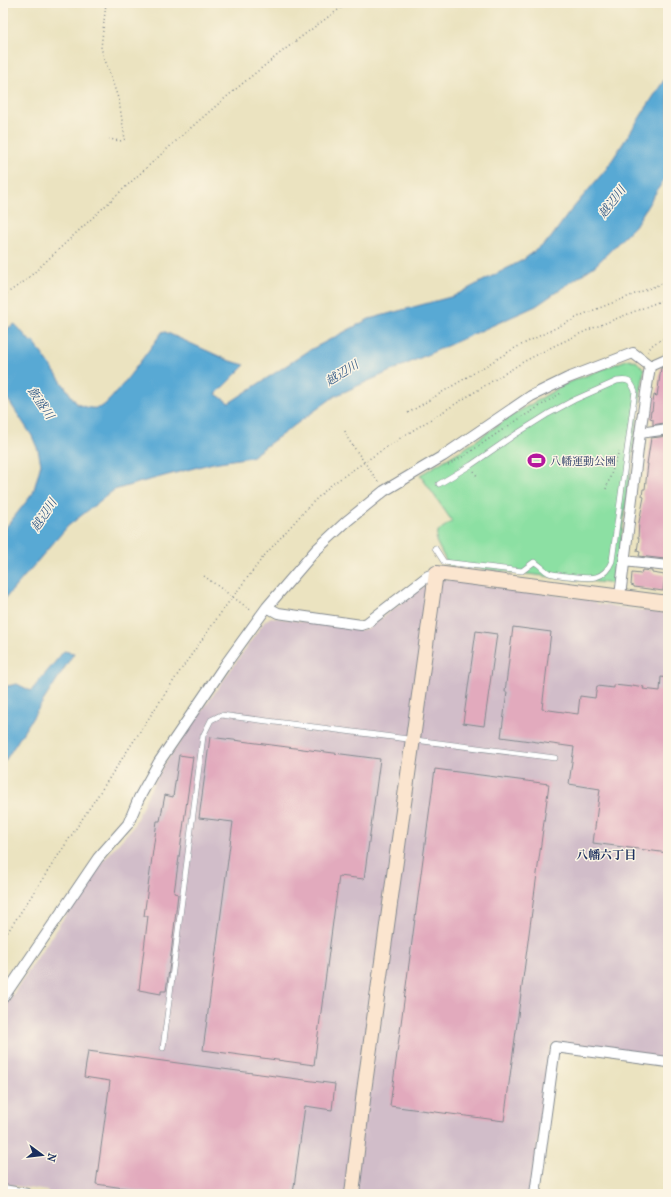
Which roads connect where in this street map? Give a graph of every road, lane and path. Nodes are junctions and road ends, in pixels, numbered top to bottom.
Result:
1 (106, 3) edge
2 (348, 3) edge
3 (109, 139) dead end
4 (668, 280) edge
5 (3, 296) edge
6 (668, 337) edge
7 (668, 358) edge
8 (648, 364) junction
9 (563, 392) dead end
10 (633, 407) junction
11 (644, 408) junction
12 (408, 413) dead end
13 (668, 429) edge
14 (345, 431) dead end
15 (640, 433) junction
16 (448, 466) dead end
17 (380, 484) dead end
18 (439, 484) dead end
19 (435, 548) dead end
20 (624, 561) junction
21 (668, 566) edge
22 (441, 569) junction
23 (204, 576) dead end
24 (620, 596) junction
25 (668, 603) edge
26 (267, 607) junction
27 (253, 612) dead end
28 (412, 740) junction
29 (555, 758) dead end
30 (3, 998) edge
31 (163, 1048) dead end
32 (668, 1062) edge
33 (3, 1190) edge
34 (27, 1194) edge
35 (352, 1194) edge
36 (535, 1194) edge

1 - 3 path
2 - 5 path
4 - 12 path
6 - 8 path
7 - 8 street
8 - 11 street
8 - 26 street
9 - 16 path
10 - 11 lane
10 - 18 lane
10 - 22 lane
11 - 15 street
13 - 15 street
14 - 17 path
15 - 20 street
19 - 22 lane
20 - 21 street
20 - 24 street
22 - 24 street
22 - 26 street
22 - 28 street
23 - 27 path
24 - 25 street
26 - 30 street
28 - 29 lane
28 - 31 lane
28 - 35 street
32 - 36 street
33 - 34 street

